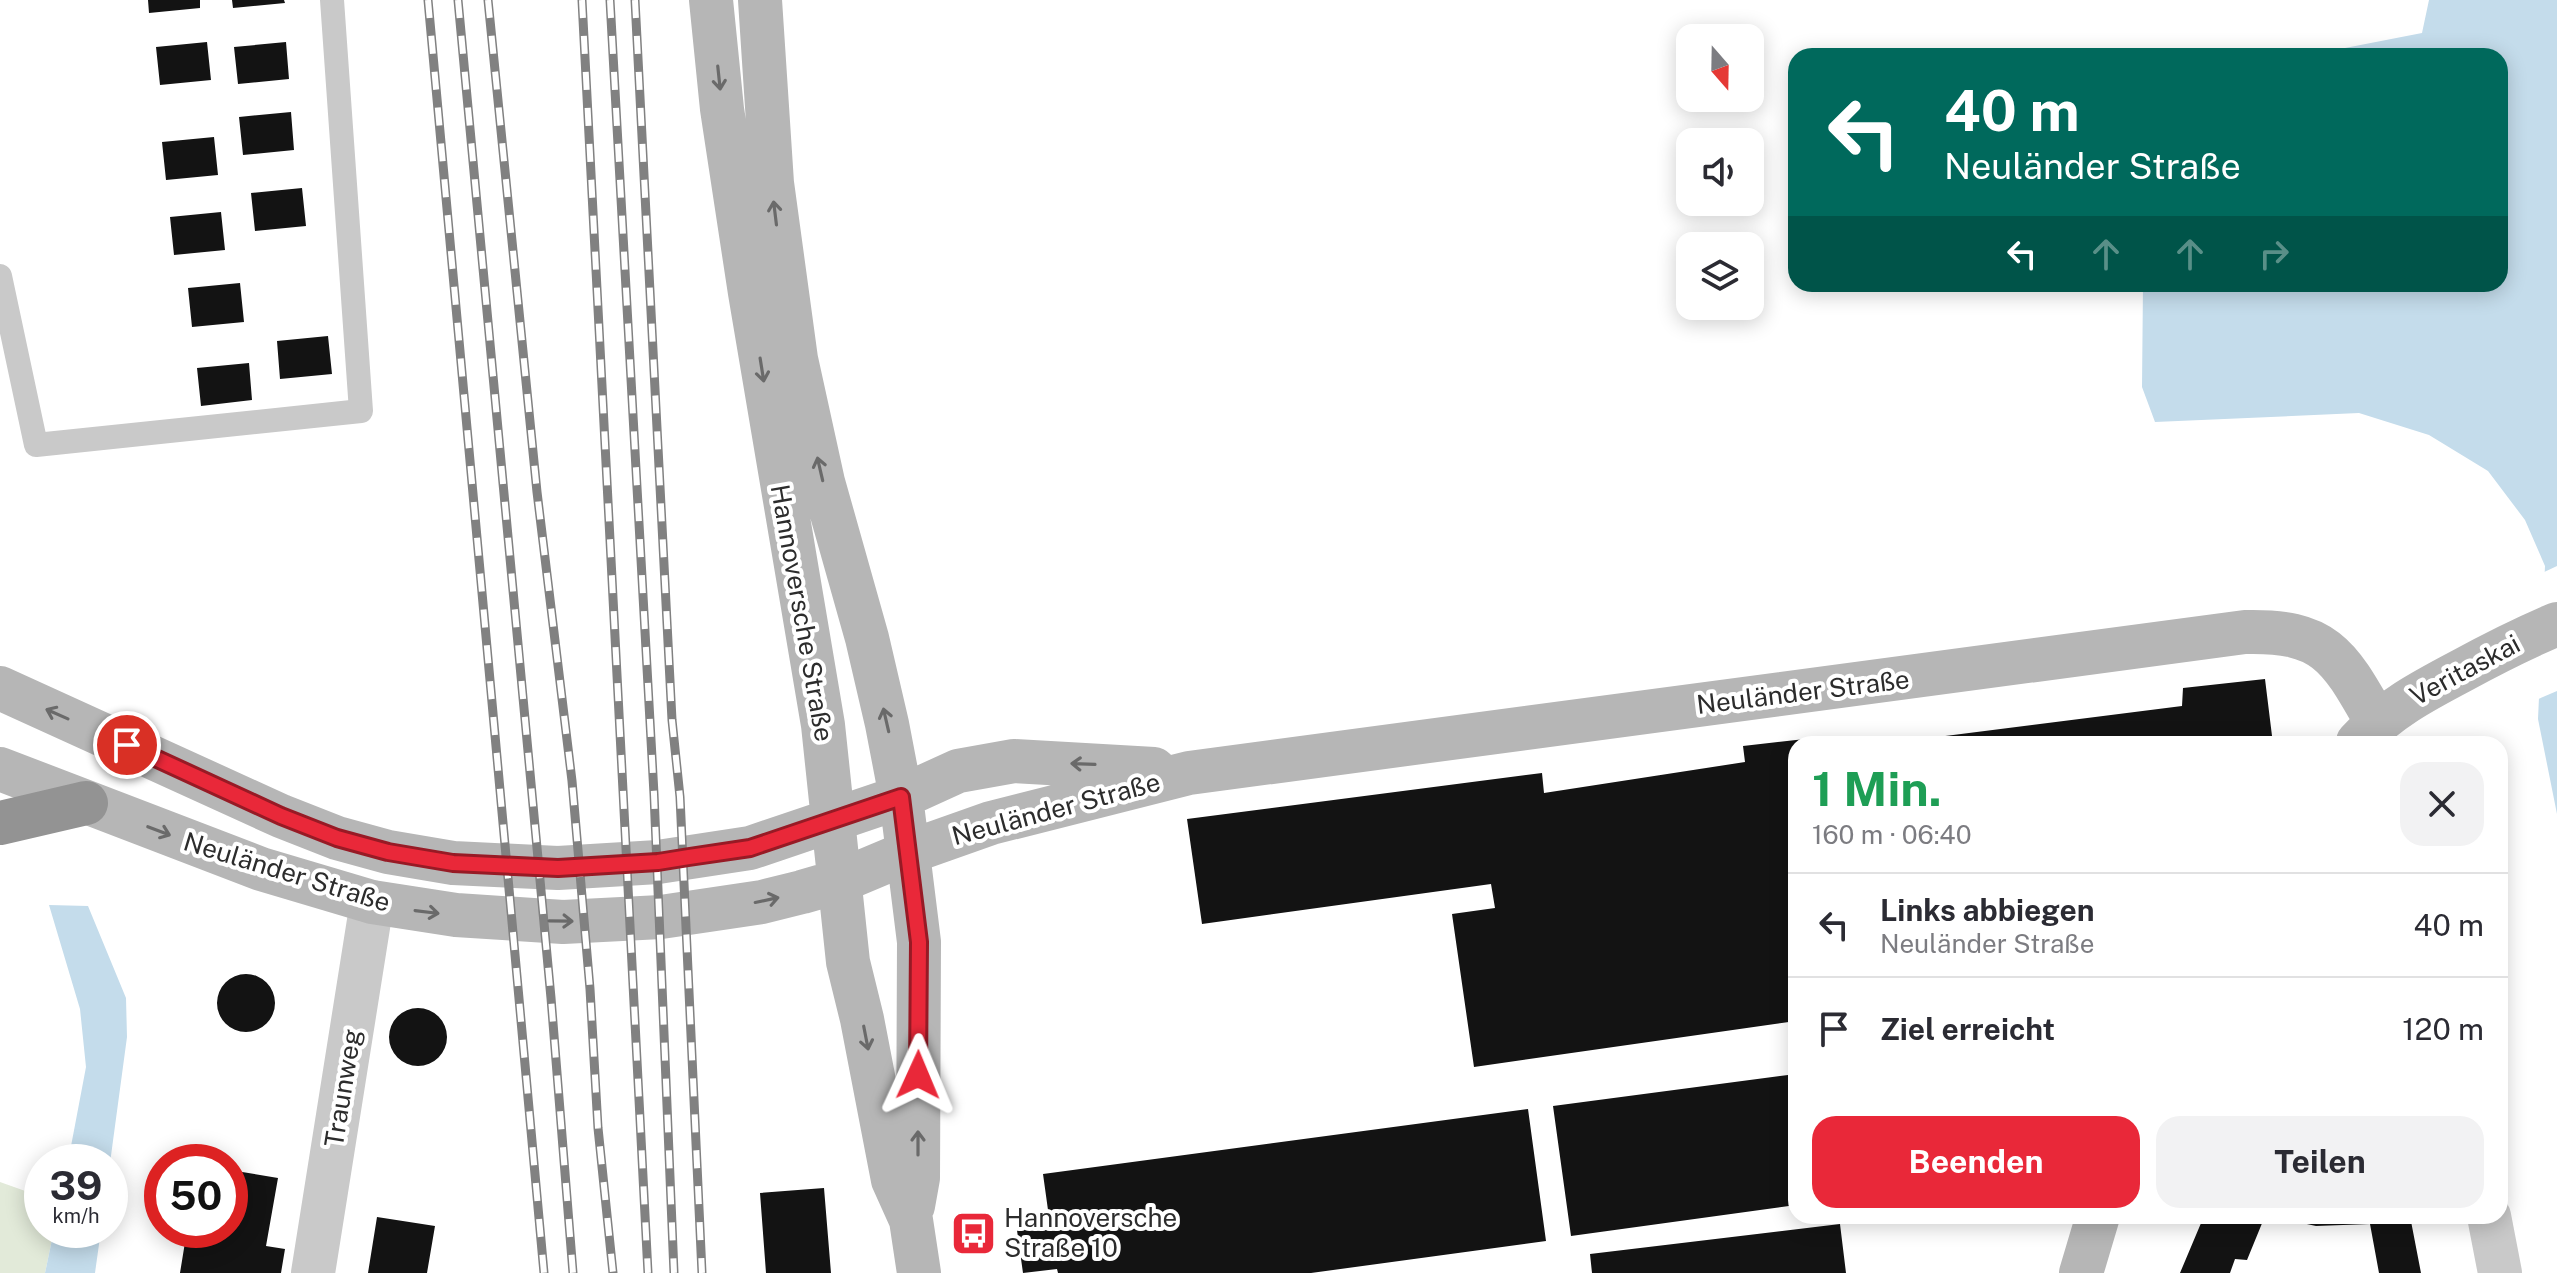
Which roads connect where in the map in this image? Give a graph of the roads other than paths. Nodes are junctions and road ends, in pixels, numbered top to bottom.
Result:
1 (332, 0) edge
2 (711, 0) edge
3 (760, 0) edge
4 (0, 276) edge
5 (2557, 624) edge
6 (0, 688) edge
7 (2373, 736) edge
8 (0, 769) edge
9 (1189, 773) junction
10 (901, 797) junction
11 (86, 803) junction
12 (833, 821) junction
13 (0, 823) edge
14 (909, 852) junction
15 (840, 881) junction
16 (372, 902) junction
17 (911, 1220) junction
18 (2096, 1224) edge
19 (2491, 1224) edge
20 (313, 1273) edge
21 (919, 1273) edge
22 (2081, 1273) edge
23 (2500, 1273) edge

1 - 4 lane
2 -> 12 main road, Hannoversche Straße
10 -> 3 main road, Hannoversche Straße
5 - 7 main road, Veritaskai
12 -> 6 main road, Neuländer Straße
7 - 9 main road, Neuländer Straße
8 - 11 main road, Neuländer Straße
9 -> 10 main road, Neuländer Straße
9 - 14 main road, Neuländer Straße
10 - 12 main road, Neuländer Straße
10 - 14 main road, Hannoversche Straße
11 - 13 highway
11 -> 16 main road, Neuländer Straße
12 - 15 main road, Hannoversche Straße
14 - 15 main road, Neuländer Straße
17 -> 14 main road, Hannoversche Straße
16 -> 15 main road, Neuländer Straße
15 -> 17 main road, Hannoversche Straße
16 - 20 street, Traunweg
17 - 21 main road, Hannoversche Straße
18 - 22 main road
19 - 23 street

